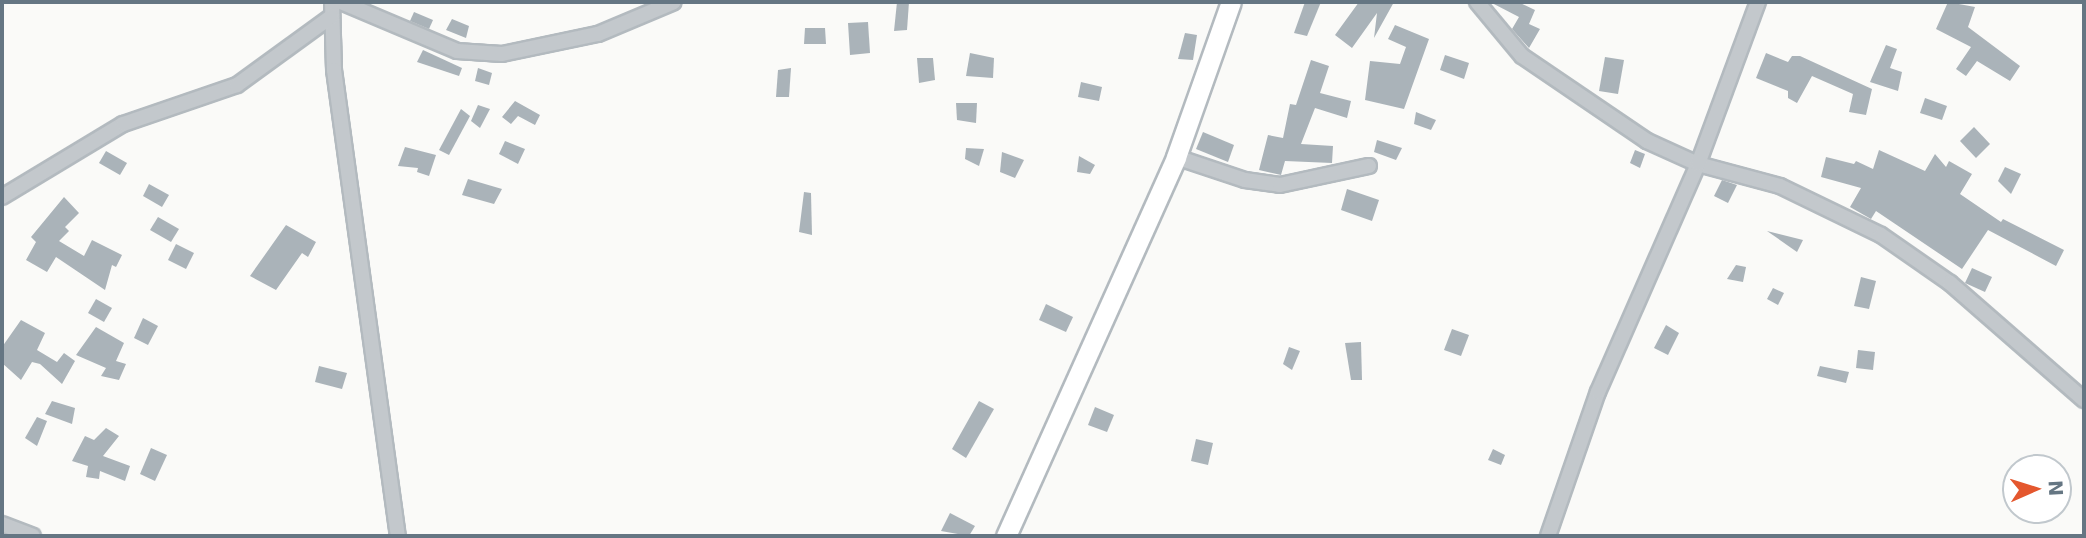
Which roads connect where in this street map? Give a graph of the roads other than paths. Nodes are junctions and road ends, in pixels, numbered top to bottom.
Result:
1 (341, 2) edge
2 (674, 2) edge
3 (1231, 2) edge
4 (1477, 2) edge
5 (1758, 2) edge
6 (332, 9) edge
7 (1176, 157) junction
8 (1698, 164) junction
9 (1369, 166) dead end
10 (2, 197) edge
11 (2067, 382) junction
12 (2084, 387) edge
13 (2084, 400) edge
14 (2, 524) edge
15 (33, 536) edge
16 (398, 536) edge
17 (1006, 536) edge
18 (1548, 536) edge

1 - 2 street
3 - 7 street
4 - 8 street
5 - 8 street
6 - 10 street
6 - 16 street
7 - 9 street
7 - 17 street
8 - 11 street
8 - 18 street
11 - 12 street
11 - 13 street
14 - 15 street

